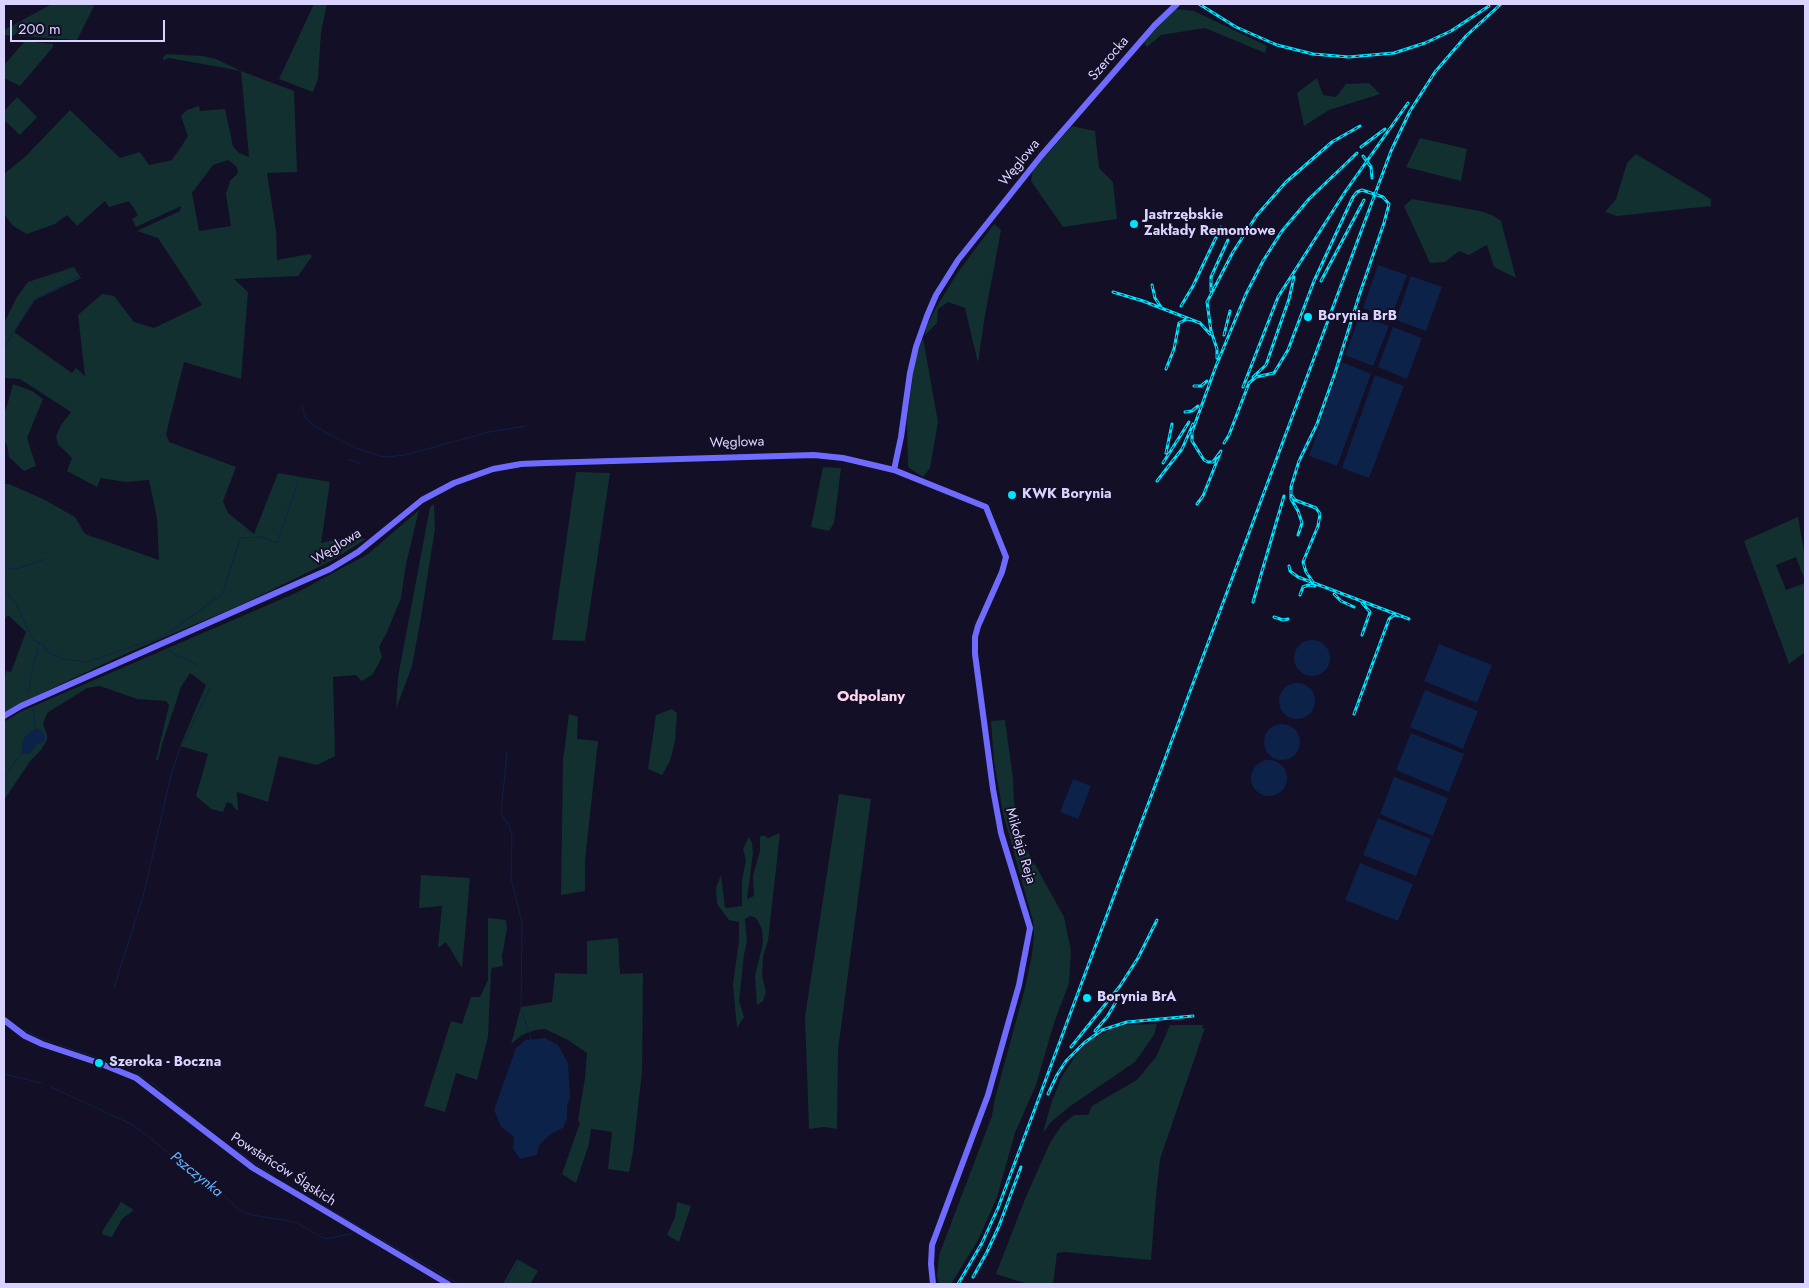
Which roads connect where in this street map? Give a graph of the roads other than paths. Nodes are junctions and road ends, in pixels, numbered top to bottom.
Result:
1 (1177, 4) edge
2 (1062, 132) joint
3 (894, 470) junction
4 (4, 716) edge
5 (4, 1020) edge
6 (448, 1284) edge
7 (932, 1284) edge

1 - 2 street, Szerocka
2 - 3 street, Węglowa
3 - 4 street, Węglowa
3 - 7 street, Mikołaja Reja
5 - 6 street, Powstańców Śląskich

